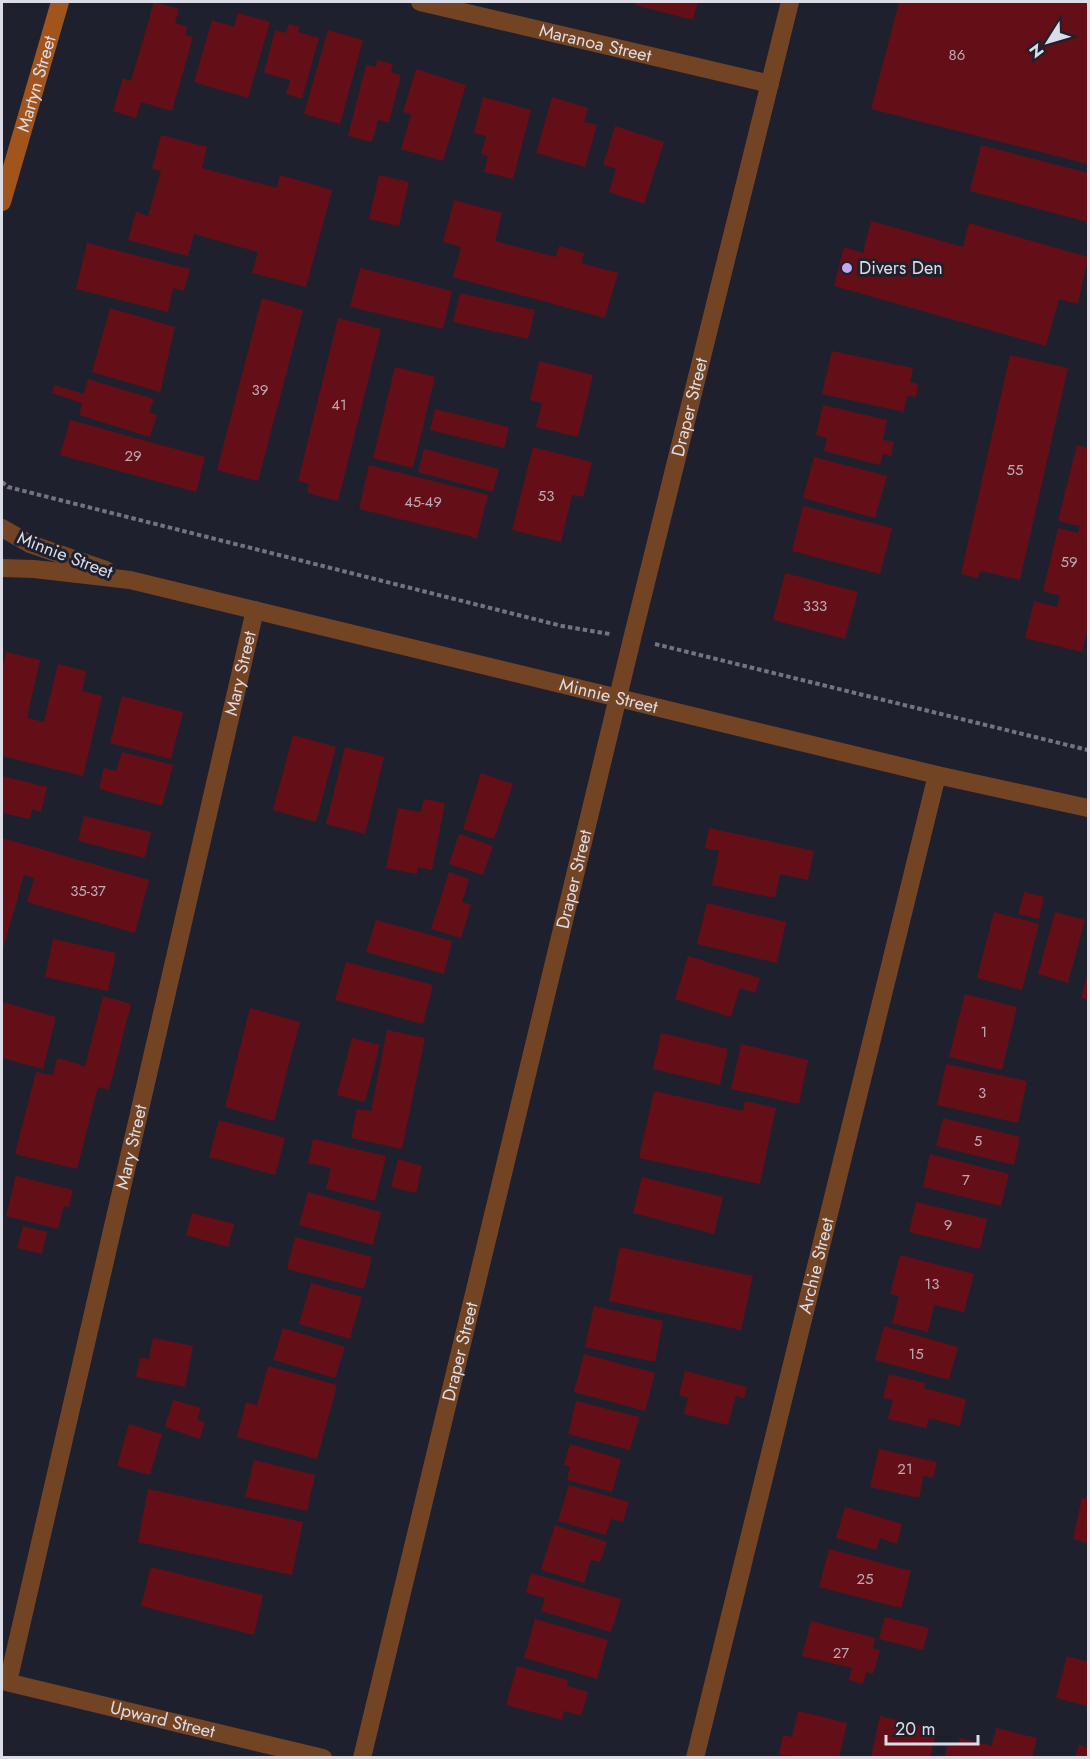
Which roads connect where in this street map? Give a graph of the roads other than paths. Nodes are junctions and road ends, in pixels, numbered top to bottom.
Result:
1 (60, 2) edge
2 (420, 2) edge
3 (790, 2) edge
4 (770, 84) junction
5 (2, 202) edge
6 (2, 528) edge
7 (2, 568) edge
8 (130, 580) junction
9 (255, 610) junction
10 (620, 696) junction
11 (937, 775) junction
12 (1089, 808) edge
13 (4, 1682) edge
14 (323, 1758) edge
15 (362, 1758) edge
16 (695, 1758) edge

1 - 5 street, Martyn Street
2 - 4 street, Maranoa Street
3 - 4 street, Draper Street
4 - 10 street, Draper Street
6 - 8 street, Minnie Street
7 - 8 street, Minnie Street
8 - 9 street, Minnie Street
9 - 10 street, Minnie Street
9 - 13 street, Mary Street
10 - 11 street, Minnie Street
10 - 15 street, Draper Street
11 - 12 street, Minnie Street
11 - 16 street, Archie Street
13 - 14 street, Upward Street

